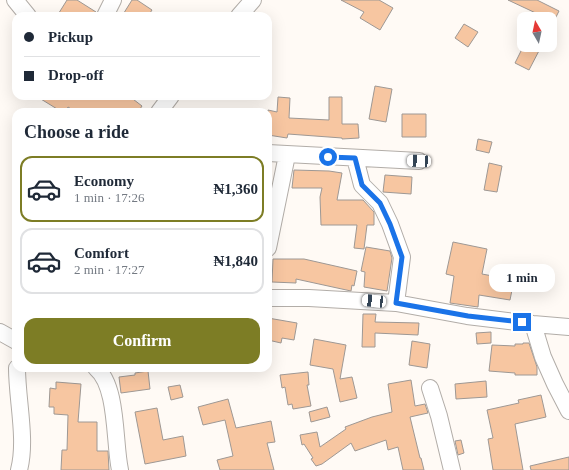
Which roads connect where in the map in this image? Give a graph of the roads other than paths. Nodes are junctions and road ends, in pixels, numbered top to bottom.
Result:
1 (15, 0) edge
2 (113, 0) edge
3 (252, 0) edge
4 (25, 12) edge
5 (107, 12) edge
6 (242, 12) edge
7 (272, 154) edge
8 (287, 155) junction
9 (355, 158) junction
10 (419, 161) dead end
11 (272, 228) edge
12 (272, 298) edge
13 (396, 303) junction
14 (534, 324) junction
15 (569, 327) edge
16 (0, 332) edge
17 (12, 339) edge
18 (17, 372) edge
19 (101, 372) edge
20 (430, 388) dead end
21 (569, 410) edge
22 (19, 470) edge
23 (120, 470) edge
24 (452, 470) edge

1 - 4 street
2 - 5 street
3 - 6 street
7 - 8 street
8 - 9 street
8 - 11 street
9 - 10 street
9 - 13 street
12 - 13 street
13 - 14 street
14 - 15 street
14 - 21 street
16 - 17 street
18 - 22 street
19 - 23 street
20 - 24 street

